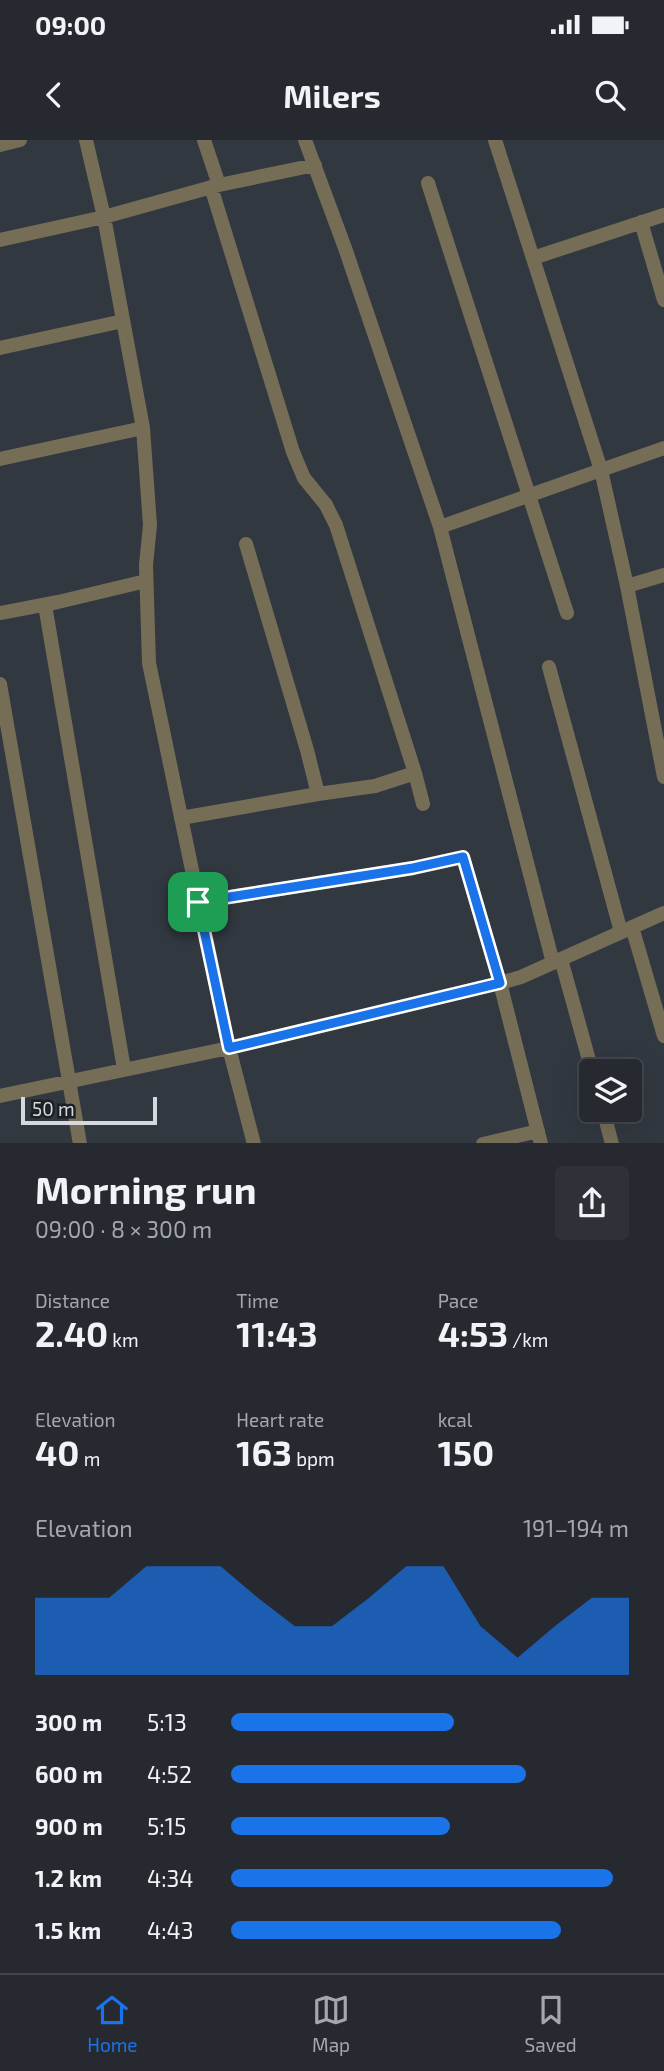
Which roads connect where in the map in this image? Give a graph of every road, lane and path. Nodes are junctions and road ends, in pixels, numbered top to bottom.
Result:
1 (20, 140) edge
2 (86, 140) edge
3 (204, 140) edge
4 (305, 140) edge
5 (495, 140) edge
6 (2, 143) edge
7 (315, 165) junction
8 (428, 183) dead end
9 (215, 186) junction
10 (664, 215) edge
11 (104, 217) junction
12 (641, 222) junction
13 (0, 240) edge
14 (533, 258) junction
15 (664, 300) edge
16 (123, 321) junction
17 (0, 348) edge
18 (143, 428) junction
19 (664, 448) edge
20 (0, 459) edge
21 (601, 470) junction
22 (528, 496) junction
23 (440, 527) junction
24 (246, 544) dead end
25 (664, 575) edge
26 (146, 581) junction
27 (627, 586) junction
28 (45, 605) junction
29 (0, 613) edge
30 (567, 613) dead end
31 (549, 667) dead end
32 (0, 684) edge
33 (415, 773) junction
34 (664, 777) edge
35 (318, 794) junction
36 (423, 804) dead end
37 (181, 818) junction
38 (198, 902) junction
39 (664, 913) edge
40 (626, 930) junction
41 (557, 961) junction
42 (500, 983) junction
43 (664, 1036) edge
44 (229, 1048) junction
45 (588, 1059) edge
46 (124, 1069) junction
47 (70, 1080) junction
48 (0, 1096) edge
49 (606, 1122) edge
50 (539, 1137) edge
51 (80, 1143) edge
52 (254, 1143) edge
53 (483, 1143) edge
54 (612, 1143) edge

1 - 6 street
2 - 11 street
3 - 9 street
4 - 7 street
5 - 14 street
7 - 9 street
7 - 23 street
8 - 22 street
9 - 11 street
9 - 33 street
10 - 12 street
11 - 13 street
11 - 16 street
12 - 14 street
12 - 15 street
14 - 21 street
16 - 17 street
16 - 18 street
18 - 20 street
18 - 26 street
19 - 21 street
21 - 22 street
21 - 27 street
22 - 23 street
22 - 30 street
23 - 41 street
24 - 35 street
25 - 27 street
26 - 28 street
26 - 37 street
27 - 34 street
28 - 29 street
28 - 46 street
31 - 40 street
32 - 47 street
33 - 35 street
33 - 36 street
35 - 37 street
37 - 38 street
38 - 42 street
38 - 44 street
39 - 40 street
40 - 41 street
40 - 43 street
41 - 42 street
41 - 45 street
42 - 44 street
42 - 50 street
44 - 46 street
44 - 52 street
46 - 47 street
47 - 48 street
47 - 51 street
49 - 54 street
50 - 53 street

